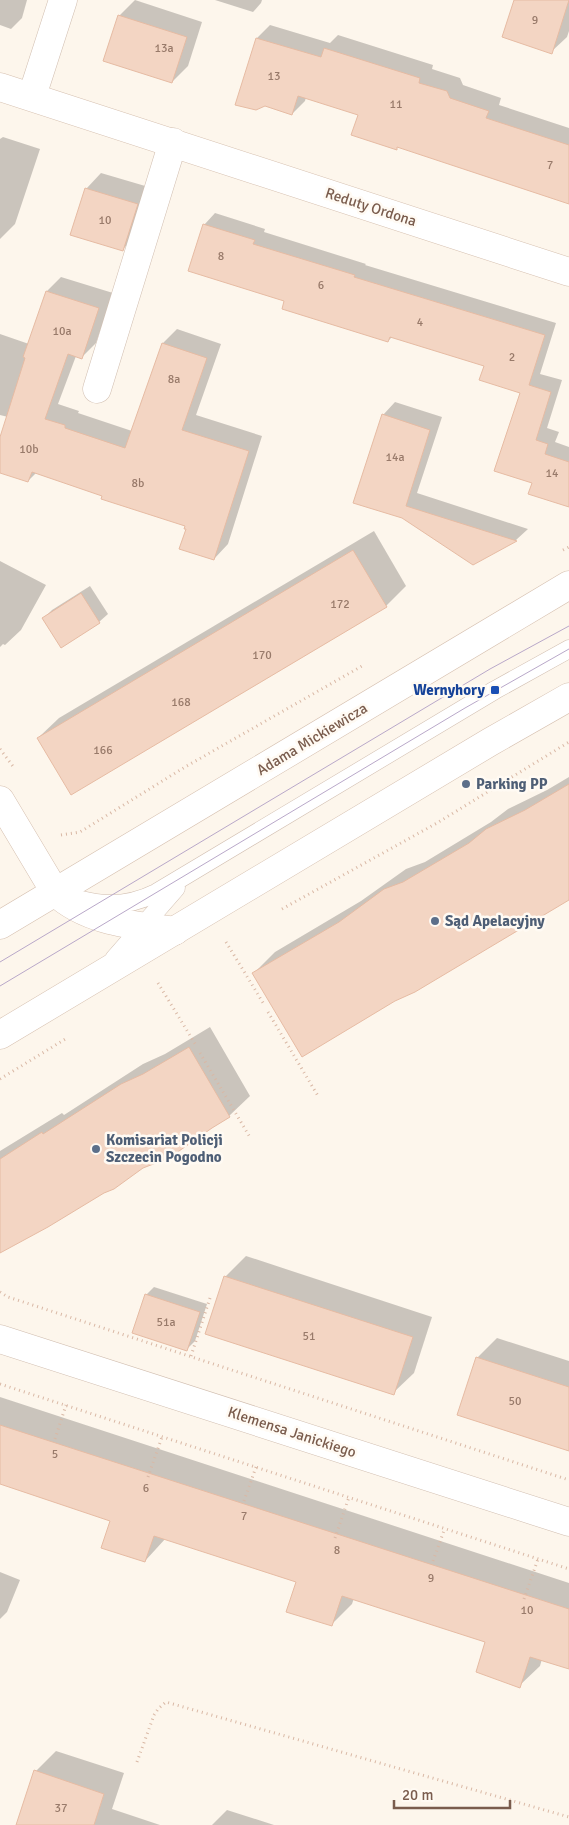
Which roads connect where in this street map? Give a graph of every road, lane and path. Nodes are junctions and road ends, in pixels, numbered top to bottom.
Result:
1 (63, 0) edge
2 (0, 87) edge
3 (32, 96) junction
4 (173, 142) junction
5 (569, 272) edge
6 (97, 389) dead end
7 (569, 547) edge
8 (560, 552) dead end
9 (569, 585) edge
10 (569, 649) edge
11 (364, 664) dead end
12 (569, 697) edge
13 (569, 742) edge
14 (0, 800) edge
15 (61, 835) dead end
16 (202, 865) junction
17 (55, 892) junction
18 (275, 914) dead end
19 (0, 925) edge
20 (142, 926) junction
21 (175, 930) junction
22 (218, 947) dead end
23 (165, 979) dead end
24 (92, 980) junction
25 (158, 983) junction
26 (150, 988) dead end
27 (265, 1006) dead end
28 (268, 1012) dead end
29 (0, 1035) edge
30 (69, 1037) dead end
31 (197, 1047) dead end
32 (200, 1053) dead end
33 (0, 1078) edge
34 (318, 1096) dead end
35 (251, 1139) dead end
36 (0, 1292) edge
37 (210, 1298) dead end
38 (5, 1340) edge
39 (191, 1356) junction
40 (0, 1384) edge
41 (66, 1405) junction
42 (162, 1437) junction
43 (55, 1439) dead end
44 (256, 1467) junction
45 (148, 1478) dead end
46 (569, 1480) edge
47 (349, 1497) junction
48 (244, 1501) dead end
49 (569, 1522) edge
50 (445, 1528) junction
51 (335, 1538) dead end
52 (538, 1558) junction
53 (433, 1561) dead end
54 (569, 1569) edge
55 (524, 1599) dead end
56 (137, 1762) dead end
57 (569, 1817) edge

1 - 3 street
2 - 3 street, Reduty Ordona
3 - 4 street, Reduty Ordona
4 - 5 street, Reduty Ordona
4 - 6 street
7 - 8 path
9 - 17 street, Adama Mickiewicza
10 - 16 lane
11 - 15 path
12 - 21 street
13 - 18 path
14 - 17 street
16 - 17 lane
16 - 20 lane
17 - 19 street, Adama Mickiewicza
17 - 20 street
20 - 21 street
20 - 24 lane
21 - 24 street
22 - 27 path
23 - 25 path
24 - 29 street
25 - 26 path
25 - 31 path
28 - 34 path
30 - 33 path
32 - 35 path
36 - 39 path
37 - 39 path
38 - 49 street, Klemensa Janickiego
39 - 46 path
40 - 41 path
41 - 42 path
41 - 43 path
42 - 44 path
42 - 45 path
44 - 47 path
44 - 48 path
47 - 50 path
47 - 51 path
50 - 52 path
50 - 53 path
52 - 54 path
52 - 55 path
56 - 57 path

